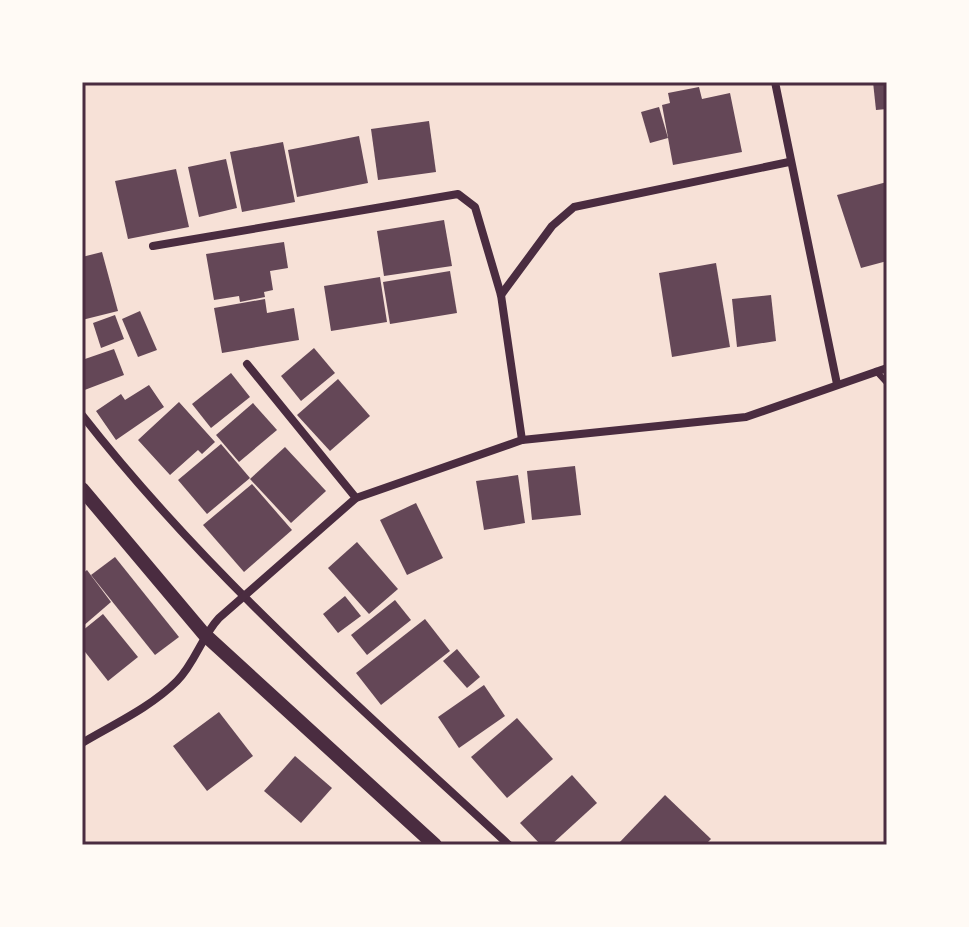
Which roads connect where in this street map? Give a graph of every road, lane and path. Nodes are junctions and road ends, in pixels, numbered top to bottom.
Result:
1 (775, 82) edge
2 (789, 162) junction
3 (153, 246) dead end
4 (501, 295) junction
5 (247, 364) dead end
6 (887, 368) edge
7 (876, 371) junction
8 (887, 383) edge
9 (837, 384) junction
10 (82, 415) edge
11 (522, 440) junction
12 (82, 489) edge
13 (356, 498) junction
14 (242, 596) junction
15 (204, 634) junction
16 (82, 743) edge
17 (435, 845) edge
18 (509, 845) edge

1 - 2 street
2 - 4 street
2 - 9 street
3 - 4 street
4 - 11 street
5 - 13 street
6 - 7 street
7 - 8 lane
7 - 9 street
9 - 11 street
10 - 14 street
11 - 13 street
12 - 15 street
13 - 14 street
14 - 15 street
14 - 18 street
15 - 16 street
15 - 17 street

